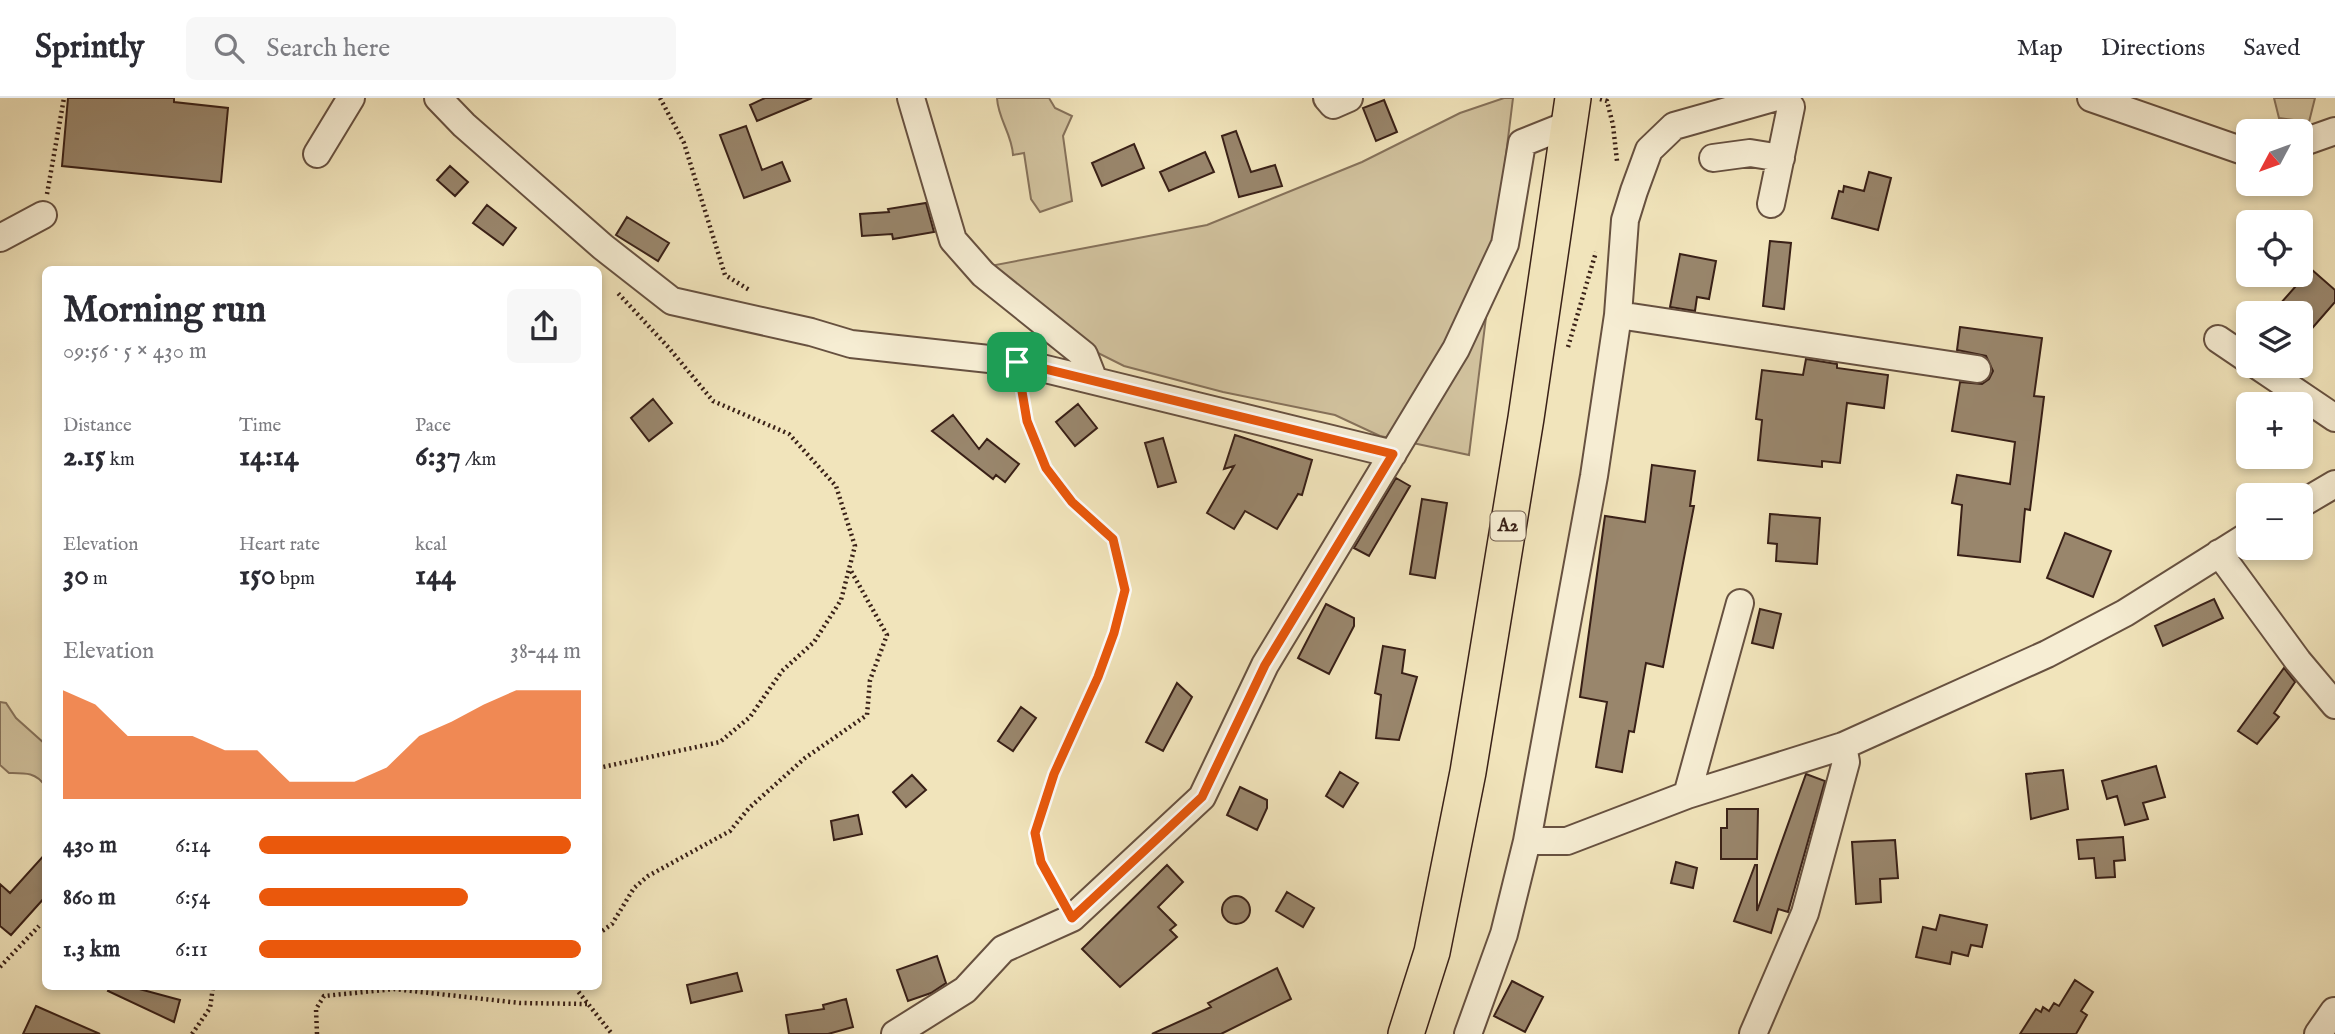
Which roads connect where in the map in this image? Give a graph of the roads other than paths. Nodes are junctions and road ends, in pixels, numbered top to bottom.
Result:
1 (351, 98) edge
2 (438, 98) edge
3 (911, 98) edge
4 (1327, 98) edge
5 (1349, 98) edge
6 (1773, 98) edge
7 (1783, 98) edge
8 (2091, 98) edge
9 (1570, 111) edge
10 (2335, 131) edge
11 (2314, 138) edge
12 (2236, 149) edge
13 (317, 154) dead end
14 (1713, 158) dead end
15 (1781, 158) junction
16 (1771, 204) dead end
17 (43, 215) road end
18 (0, 238) edge
19 (1618, 315) junction
20 (2218, 339) dead end
21 (2236, 351) edge
22 (1977, 369) dead end
23 (1093, 378) junction
24 (2276, 378) edge
25 (2335, 418) edge
26 (1393, 454) junction
27 (2335, 484) edge
28 (2313, 497) edge
29 (2236, 543) edge
30 (2219, 553) junction
31 (1740, 603) dead end
32 (2335, 705) edge
33 (1843, 746) junction
34 (1687, 795) junction
35 (1527, 841) junction
36 (2333, 1011) edge
37 (895, 1034) edge
38 (1406, 1034) edge
39 (1468, 1034) edge
40 (1753, 1034) edge
41 (2318, 1034) edge

1 - 13 street
2 - 23 street
3 - 23 street
4 - 5 street
6 - 19 street
7 - 15 street
8 - 12 street
9 - 26 street
9 - 38 main road, A2
10 - 11 street
14 - 15 street
15 - 16 street
17 - 18 street
19 - 22 street
19 - 35 street
20 - 21 street
23 - 26 street
24 - 25 street
26 - 37 street
27 - 28 street
29 - 30 street
30 - 32 street
30 - 33 street
31 - 34 street
33 - 34 street
33 - 40 street
34 - 35 street
35 - 39 street
36 - 41 street

